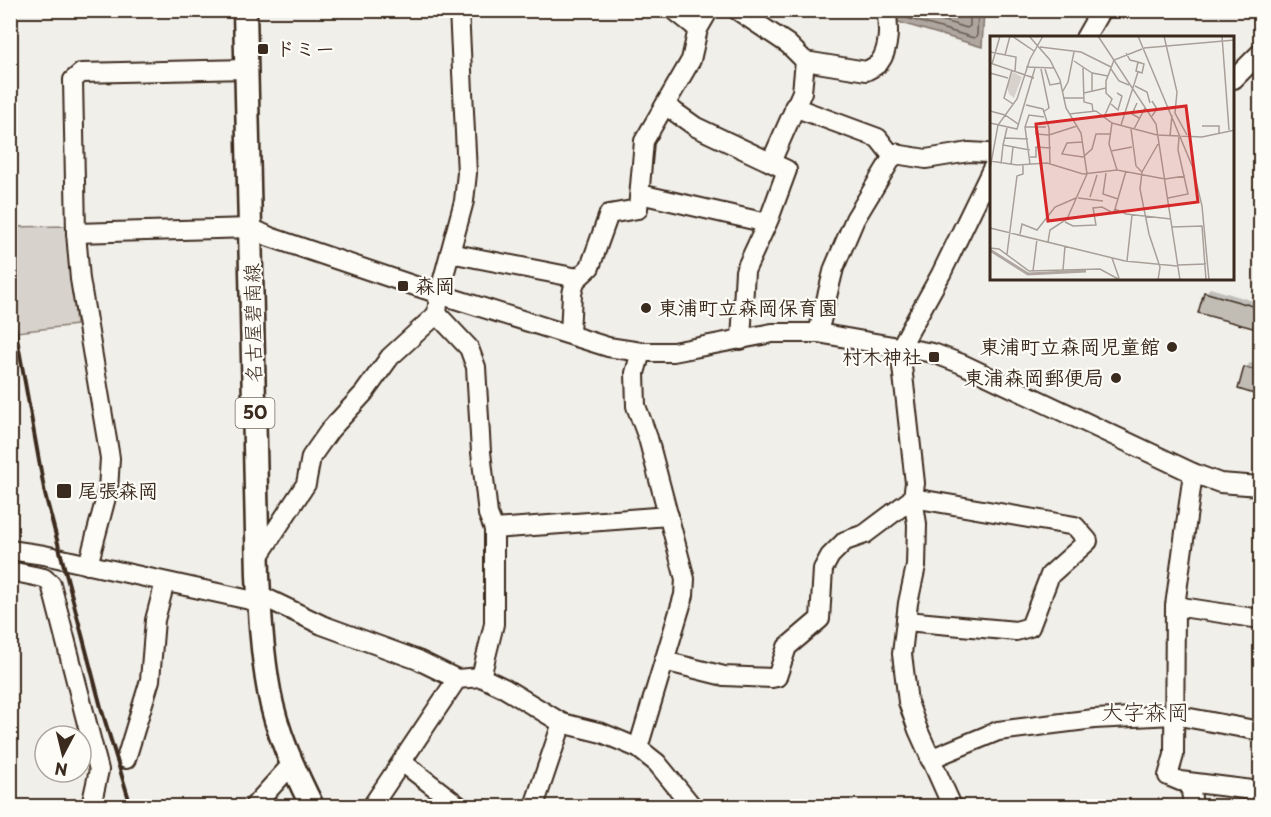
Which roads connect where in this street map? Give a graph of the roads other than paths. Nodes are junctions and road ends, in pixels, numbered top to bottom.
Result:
1 (245, 10) edge
2 (459, 10) edge
3 (674, 10) edge
4 (709, 10) edge
5 (737, 10) edge
6 (886, 10) edge
7 (1101, 10) edge
8 (698, 29) junction
9 (1085, 36) edge
10 (1259, 57) edge
11 (806, 61) junction
12 (246, 69) junction
13 (1235, 77) edge
14 (665, 105) junction
15 (794, 106) junction
16 (895, 153) junction
17 (990, 155) edge
18 (771, 162) junction
19 (990, 173) edge
20 (640, 195) junction
21 (767, 224) junction
22 (251, 228) junction
23 (76, 233) junction
24 (450, 253) junction
25 (578, 278) junction
26 (439, 294) junction
27 (437, 314) junction
28 (818, 333) junction
29 (570, 334) junction
30 (741, 340) junction
31 (900, 348) junction
32 (641, 352) junction
33 (1192, 473) junction
34 (1260, 486) edge
35 (913, 498) junction
36 (669, 516) junction
37 (494, 529) junction
38 (10, 550) edge
39 (258, 557) junction
40 (88, 566) junction
41 (10, 571) edge
42 (165, 582) junction
43 (259, 602) junction
44 (1175, 606) junction
45 (1260, 620) edge
46 (906, 621) junction
47 (664, 661) junction
48 (481, 677) junction
49 (457, 679) junction
50 (1174, 715) junction
51 (562, 723) junction
52 (1260, 731) edge
53 (638, 748) junction
54 (126, 759) dead end
55 (930, 759) junction
56 (402, 762) junction
57 (292, 764) junction
58 (1190, 783) junction
59 (1260, 791) edge
60 (380, 803) edge
61 (91, 807) edge
62 (254, 807) edge
63 (312, 807) edge
64 (459, 807) edge
65 (534, 807) edge
66 (692, 807) edge
67 (952, 807) edge
68 (1193, 807) edge

1 - 12 main road, 名古屋碧南線 / 50
2 - 24 street
3 - 8 street
4 - 8 street
5 - 11 street
6 - 11 street
7 - 9 street
8 - 14 street
10 - 13 street
11 - 15 street
12 - 22 main road, 名古屋碧南線 / 50
12 - 23 street
14 - 18 street
14 - 20 street
15 - 16 street
15 - 18 street
16 - 17 street
16 - 28 street
18 - 21 street
19 - 31 street
20 - 21 street
20 - 25 street
21 - 30 street
22 - 23 street
22 - 26 street
22 - 39 main road, 名古屋碧南線 / 50
23 - 40 street
24 - 25 street
24 - 26 street
25 - 29 street
26 - 27 street
26 - 29 street
27 - 37 street
27 - 39 street
28 - 30 street
28 - 31 street
29 - 32 street
30 - 32 street
31 - 33 street
31 - 35 street
32 - 36 street
33 - 34 street
33 - 44 street
35 - 46 street
35 - 46 street
35 - 47 street
36 - 37 street
36 - 47 street
37 - 48 street
38 - 40 street
39 - 43 main road, 名古屋碧南線 / 50
40 - 42 street
41 - 61 street
42 - 43 street
42 - 54 street
43 - 49 street
43 - 57 main road, 名古屋碧南線 / 50
44 - 45 street
44 - 50 street
46 - 55 street
47 - 53 street
48 - 49 street
48 - 51 street
49 - 56 street
50 - 52 street
50 - 55 street
50 - 58 street
51 - 53 street
51 - 65 street
53 - 66 street
55 - 67 street
56 - 60 street
56 - 64 street
57 - 62 street
57 - 63 main road, 名古屋碧南線 / 50
58 - 59 street
58 - 68 street

